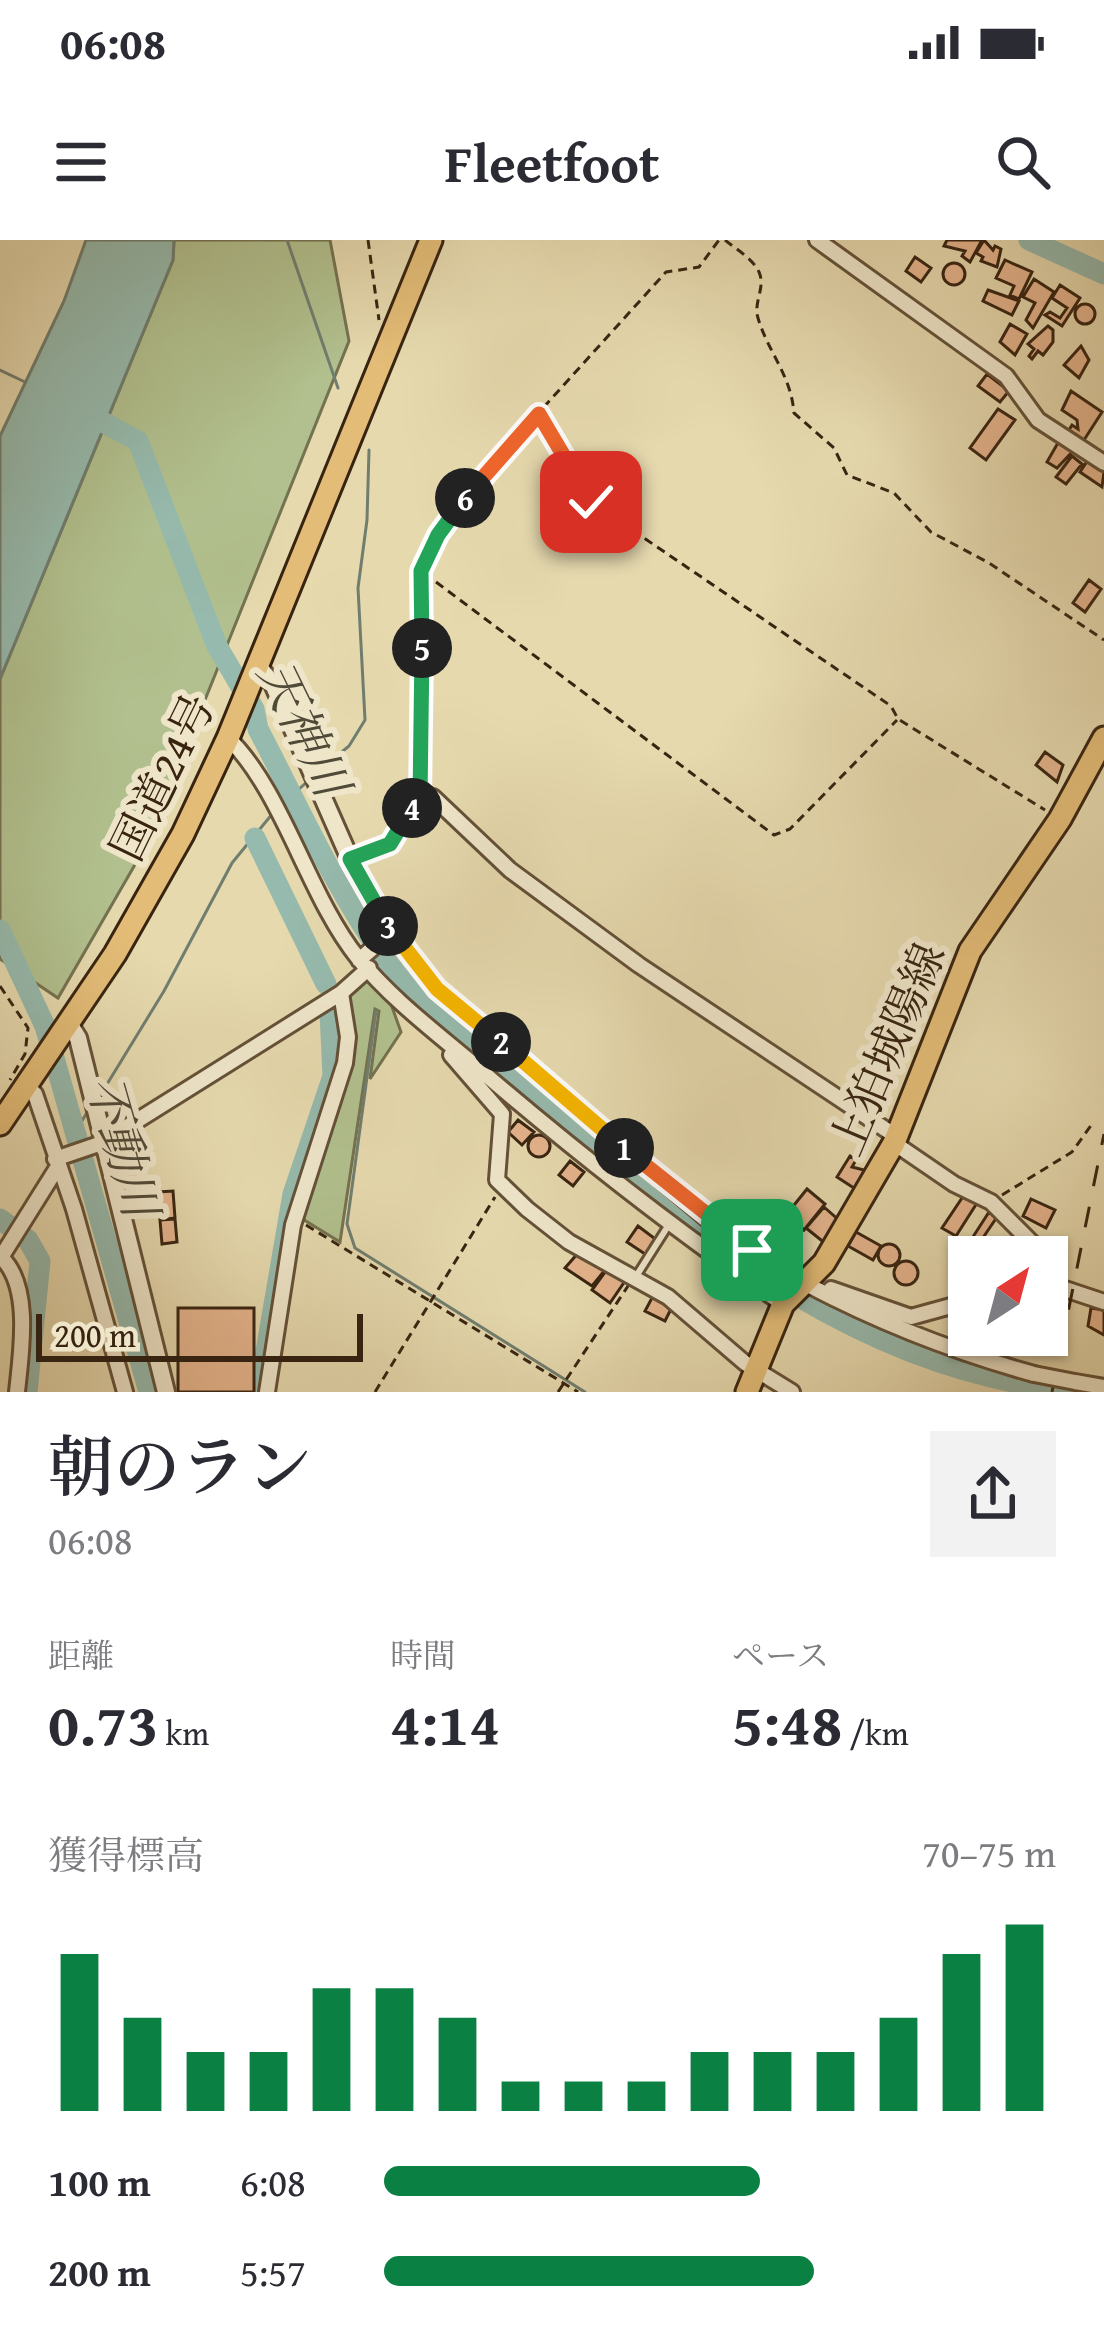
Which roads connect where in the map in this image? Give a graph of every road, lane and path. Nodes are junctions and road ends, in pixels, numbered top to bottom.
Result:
1 (368, 240) edge
2 (431, 240) edge
3 (722, 240) edge
4 (818, 240) edge
5 (389, 344) junction
6 (539, 414) junction
7 (1104, 463) edge
8 (421, 571) junction
9 (1104, 640) edge
10 (258, 667) junction
11 (898, 719) junction
12 (228, 738) junction
13 (1104, 738) edge
14 (420, 799) junction
15 (1060, 819) junction
16 (350, 859) junction
17 (390, 935) junction
18 (364, 961) junction
19 (0, 986) edge
20 (341, 993) junction
21 (68, 1028) junction
22 (429, 1028) junction
23 (23, 1081) junction
24 (0, 1124) edge
25 (1092, 1124) dead end
26 (896, 1140) junction
27 (100, 1144) junction
28 (58, 1161) junction
29 (502, 1185) junction
30 (991, 1202) junction
31 (295, 1218) junction
32 (668, 1226) junction
33 (1026, 1236) edge
34 (4, 1253) edge
35 (632, 1280) junction
36 (1068, 1288) edge
37 (794, 1294) junction
38 (432, 1300) junction
39 (1104, 1302) edge
40 (948, 1307) edge
41 (757, 1370) junction
42 (565, 1381) junction
43 (1104, 1388) edge
44 (17, 1392) edge
45 (125, 1392) edge
46 (166, 1392) edge
47 (267, 1392) edge
48 (375, 1392) edge
49 (558, 1392) edge
50 (578, 1392) edge
51 (747, 1392) edge
52 (792, 1392) edge

1 - 5 path
2 - 5 main road, 国道24号
3 - 6 path
3 - 9 path
4 - 7 street
5 - 10 main road, 国道24号
6 - 8 path
6 - 11 path
8 - 11 path
8 - 14 path
10 - 12 main road, 国道24号
10 - 16 street
11 - 15 path
12 - 18 street
12 - 21 main road, 国道24号
13 - 15 main road, 上狛城陽線
14 - 16 street
14 - 26 street
15 - 26 main road, 上狛城陽線
16 - 17 street
17 - 18 street
17 - 37 street
18 - 20 street
18 - 22 street
19 - 23 path
20 - 27 street
20 - 31 street
21 - 23 main road, 国道24号
21 - 27 street
22 - 29 street
22 - 32 street
23 - 24 main road, 国道24号
23 - 28 street
25 - 30 path
26 - 30 street
26 - 37 main road, 上狛城陽線
27 - 28 street
27 - 46 street
28 - 34 street
28 - 45 street
29 - 35 street
29 - 38 path
30 - 33 street
31 - 38 path
31 - 47 street
32 - 35 lane
32 - 37 street
34 - 44 street
35 - 41 street
35 - 42 path
36 - 39 street
37 - 40 street
37 - 41 main road, 上狛城陽線
37 - 43 street, bridge
38 - 42 path
38 - 48 path
41 - 51 main road, 上狛城陽線
41 - 52 street
42 - 49 path
42 - 50 path

